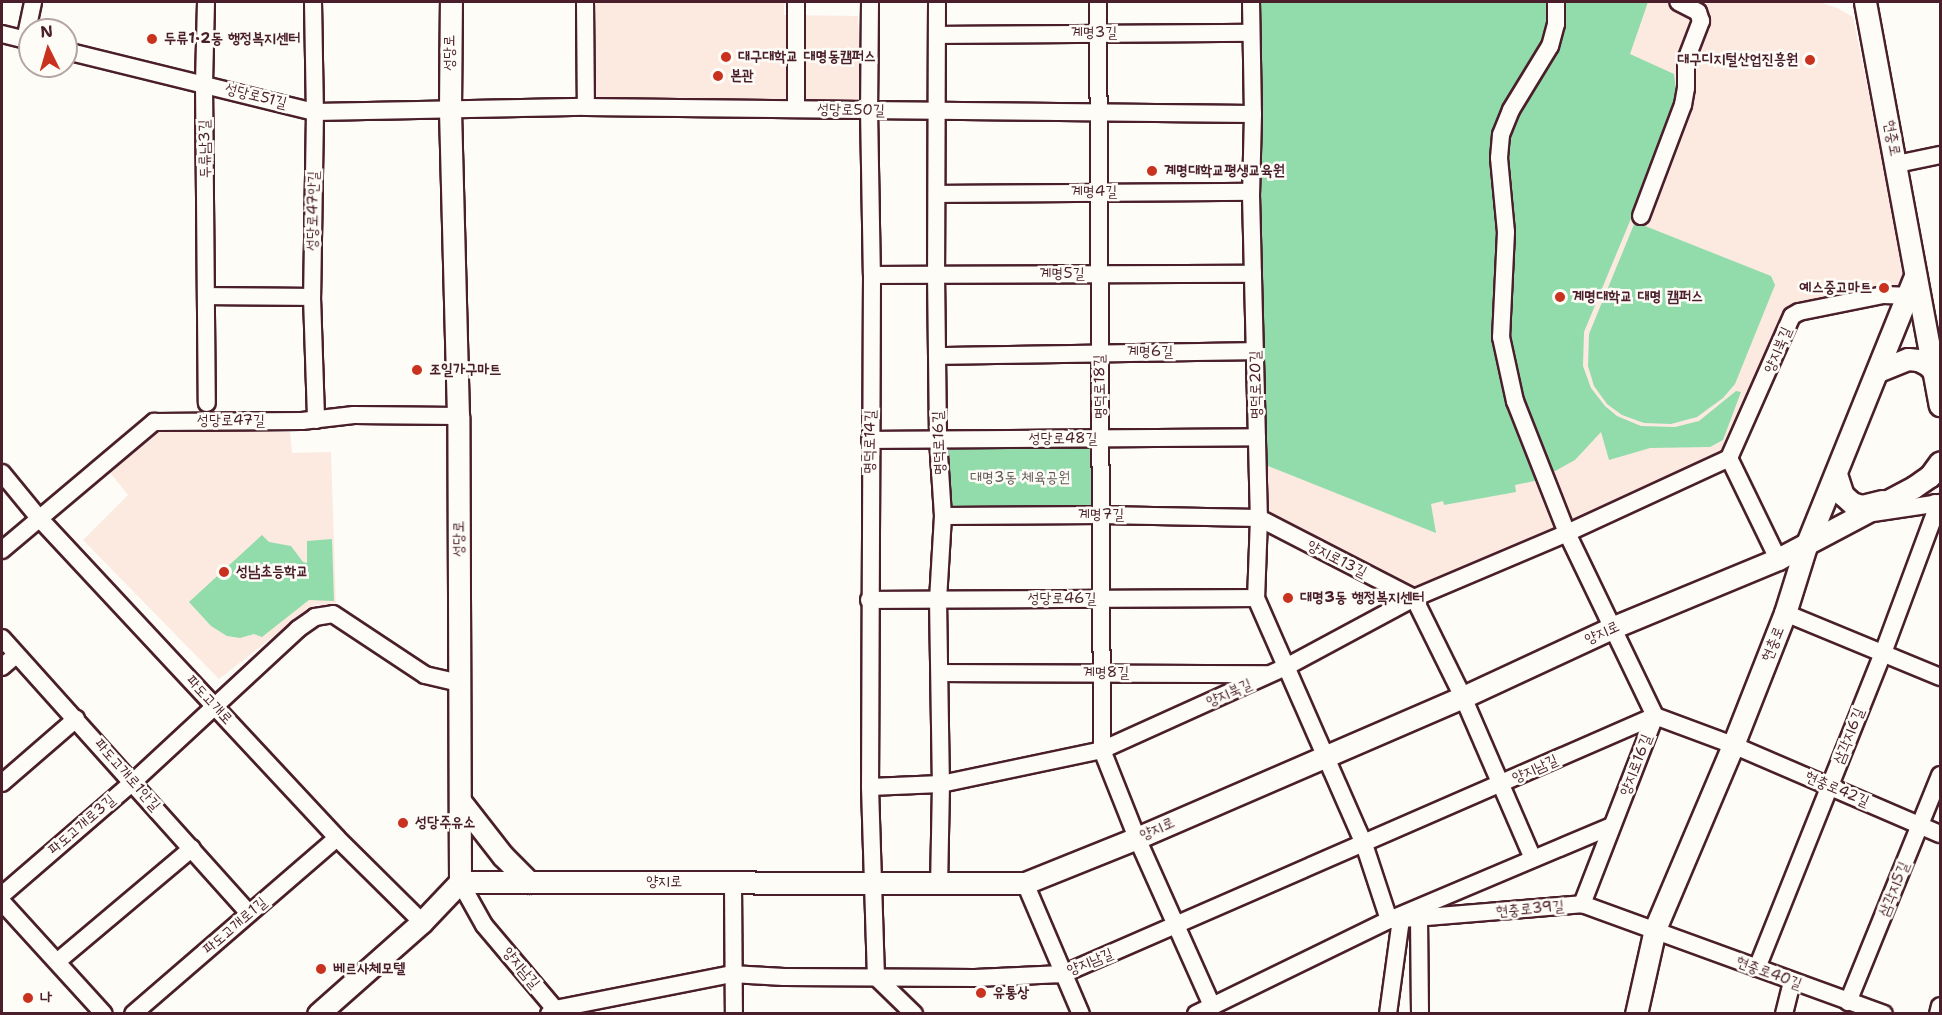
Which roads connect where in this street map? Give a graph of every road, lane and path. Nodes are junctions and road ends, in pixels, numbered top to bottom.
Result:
1 (33, 2) edge
2 (206, 2) edge
3 (313, 2) edge
4 (451, 2) edge
5 (585, 2) edge
6 (796, 2) edge
7 (870, 2) edge
8 (937, 2) edge
9 (1098, 2) edge
10 (1251, 2) edge
11 (1556, 2) edge
12 (1678, 2) edge
13 (1866, 2) edge
14 (31, 18) edge
15 (1097, 33) junction
16 (1250, 33) junction
17 (2, 34) edge
18 (938, 35) junction
19 (18, 38) edge
20 (78, 54) edge
21 (204, 83) junction
22 (586, 107) junction
23 (796, 109) junction
24 (869, 109) junction
25 (450, 110) junction
26 (1097, 111) junction
27 (315, 112) junction
28 (938, 112) junction
29 (1253, 114) junction
30 (1941, 155) edge
31 (1897, 164) junction
32 (1098, 192) junction
33 (1251, 192) junction
34 (937, 194) junction
35 (1641, 216) dead end
36 (936, 273) junction
37 (1098, 274) junction
38 (1252, 274) junction
39 (872, 275) junction
40 (1915, 276) junction
41 (206, 296) junction
42 (1907, 296) junction
43 (312, 297) junction
44 (1934, 323) edge
45 (1255, 351) junction
46 (1099, 352) junction
47 (937, 356) junction
48 (1878, 371) junction
49 (1936, 374) junction
50 (207, 403) junction
51 (1941, 405) edge
52 (458, 416) junction
53 (224, 420) junction
54 (316, 420) junction
55 (195, 421) junction
56 (1257, 437) junction
57 (938, 439) junction
58 (1101, 439) junction
59 (870, 440) junction
60 (1729, 458) junction
61 (1941, 462) edge
62 (2, 473) edge
63 (1836, 474) junction
64 (1890, 500) junction
65 (1938, 503) edge
66 (1867, 514) junction
67 (1101, 515) junction
68 (943, 516) junction
69 (39, 518) junction
70 (1259, 518) junction
71 (1568, 532) junction
72 (1806, 546) junction
73 (2, 550) edge
74 (1778, 559) junction
75 (1256, 598) junction
76 (1414, 598) junction
77 (938, 599) junction
78 (1101, 599) junction
79 (869, 600) junction
80 (1785, 613) junction
81 (1614, 627) junction
82 (2, 638) edge
83 (1883, 653) junction
84 (16, 655) junction
85 (2, 667) edge
86 (1279, 670) junction
87 (940, 673) junction
88 (1102, 673) junction
89 (1941, 676) edge
90 (459, 683) junction
91 (1463, 697) junction
92 (215, 707) junction
93 (1655, 716) junction
94 (76, 719) junction
95 (1733, 745) junction
96 (1102, 750) junction
97 (1324, 755) junction
98 (1941, 775) edge
99 (133, 782) junction
100 (2, 783) edge
101 (1502, 783) junction
102 (941, 784) junction
103 (1829, 786) junction
104 (870, 787) junction
105 (460, 801) junction
106 (1920, 825) junction
107 (1612, 826) junction
108 (1941, 834) edge
109 (337, 838) junction
110 (1137, 838) junction
111 (1364, 844) junction
112 (192, 848) junction
113 (1533, 860) junction
114 (460, 882) junction
115 (529, 882) junction
116 (733, 883) junction
117 (873, 883) junction
118 (1025, 883) junction
119 (939, 884) junction
120 (2, 895) edge
121 (2, 902) edge
122 (1582, 904) junction
123 (249, 914) junction
124 (1419, 917) junction
125 (1395, 919) junction
126 (422, 922) junction
127 (1176, 925) junction
128 (1654, 931) junction
129 (58, 961) junction
130 (1757, 968) junction
131 (731, 974) junction
132 (1063, 974) junction
133 (876, 977) junction
134 (1792, 981) junction
135 (1848, 1002) junction
136 (1212, 1006) junction
137 (1941, 1006) edge
138 (552, 1011) edge
139 (104, 1014) edge
140 (133, 1014) edge
141 (318, 1014) edge
142 (734, 1014) edge
143 (914, 1014) edge
144 (1081, 1014) edge
145 (1196, 1014) edge
146 (1388, 1014) edge
147 (1420, 1014) edge
148 (1636, 1014) edge
149 (1784, 1014) edge
150 (1884, 1014) edge
151 (1938, 1014) edge

1 - 14 street
2 - 21 street, 두류남3길
3 - 27 street, 성당로47안길
4 - 25 main road, 성당로
5 - 22 street
6 - 23 street
7 - 24 street, 명덕로14길
8 - 18 street, 명덕로16길
9 - 15 street, 명덕로18길
10 - 16 street, 명덕로20길
11 - 71 street
12 - 35 street
13 - 31 main road, 현충로
15 - 16 street, 계명3길
15 - 18 street, 계명3길
15 - 26 street, 명덕로18길
16 - 29 street, 명덕로20길
17 - 19 street
18 - 28 street, 명덕로16길
20 - 21 street, 성당로51길
21 - 27 street, 성당로51길
21 - 41 street, 두류남3길
22 - 23 street, 성당로50길
22 - 25 street, 성당로50길
23 - 24 street, 성당로50길
24 - 28 street, 성당로50길
24 - 39 street, 명덕로14길
25 - 27 street, 성당로51길
25 - 52 main road, 성당로
26 - 28 street, 성당로50길
26 - 29 street, 성당로50길
26 - 32 street, 명덕로18길
27 - 43 street, 성당로47안길
28 - 34 street, 명덕로16길
29 - 33 street, 명덕로20길
30 - 31 street
31 - 40 main road, 현충로
32 - 33 street, 계명4길
32 - 34 street, 계명4길
32 - 37 street, 명덕로18길
33 - 38 street, 명덕로20길
34 - 36 street, 명덕로16길
36 - 37 street, 계명5길
36 - 39 street, 계명5길
36 - 47 street, 명덕로16길
37 - 38 street, 계명5길
37 - 46 street, 명덕로18길
38 - 45 street, 명덕로20길
39 - 59 street, 명덕로14길
40 - 42 main road, 현충로
40 - 44 main road, 현충로
41 - 43 street
41 - 50 street, 두류남3길
42 - 48 main road, 현충로
42 - 60 street, 양지북길
43 - 54 street, 성당로47안길
44 - 49 main road, 현충로
45 - 46 street, 계명6길
45 - 56 street, 명덕로20길
46 - 47 street, 계명6길
46 - 58 street, 명덕로18길
47 - 57 street, 명덕로16길
48 - 49 main road
48 - 63 main road, 현충로
49 - 51 main road, 현충로
50 - 53 street
50 - 55 street
52 - 54 street, 성당로47길
52 - 90 main road, 성당로
53 - 54 street, 성당로47길
53 - 55 street, 성당로47길
55 - 69 street, 성당로47길
56 - 58 street, 성당로48길
56 - 70 street, 명덕로20길
57 - 58 street, 성당로48길
57 - 59 street, 성당로48길
57 - 68 street, 명덕로16길
58 - 67 street, 명덕로18길
59 - 79 street, 명덕로14길
60 - 71 street, 양지북길
60 - 74 street
61 - 64 main road, 양지로
62 - 69 street, 파도고개로
63 - 64 main road
63 - 72 main road, 현충로
64 - 66 main road, 양지로
65 - 66 street
65 - 83 street, 삼각지6길
66 - 72 main road, 양지로
67 - 68 street, 계명7길
67 - 70 street, 계명7길
67 - 78 street, 명덕로18길
68 - 77 street, 명덕로16길
69 - 73 street, 성당로47길
69 - 92 street, 파도고개로
70 - 75 street, 명덕로20길
70 - 76 street, 양지로13길
71 - 76 street, 양지북길
71 - 81 street
72 - 74 main road, 양지로
72 - 80 main road, 현충로
74 - 81 main road, 양지로
75 - 78 street, 성당로46길
75 - 86 street, 명덕로20길
76 - 86 street, 양지북길
76 - 91 street
77 - 78 street, 성당로46길
77 - 79 street, 성당로46길
77 - 87 street, 명덕로16길
78 - 88 street, 명덕로18길
79 - 104 street, 명덕로14길
80 - 83 street
80 - 95 main road, 현충로
81 - 91 main road, 양지로
81 - 93 street, 양지로16길
82 - 84 street, 파도고개로1안길
83 - 89 street
83 - 103 street, 삼각지6길
84 - 85 street
84 - 94 street, 파도고개로1안길
86 - 88 street, 계명8길
86 - 96 street, 양지북길
86 - 97 street, 명덕로20길
87 - 88 street, 계명8길
87 - 102 street, 명덕로16길
88 - 96 street, 명덕로18길
90 - 92 street, 파도고개로3길
90 - 105 main road, 성당로
91 - 97 main road, 양지로
91 - 101 street
92 - 99 street, 파도고개로3길
92 - 109 street, 파도고개로
93 - 95 street
93 - 101 street, 양지남길
93 - 107 street, 양지로16길
94 - 99 street, 파도고개로1안길
94 - 100 street
95 - 103 street, 현충로42길
95 - 128 main road, 현충로
96 - 102 street, 양지북길
96 - 110 street, 명덕로18길
97 - 110 main road, 양지로
97 - 111 street, 명덕로20길
98 - 106 street, 삼각지5길
99 - 112 street, 파도고개로1안길
99 - 120 street, 파도고개로3길
101 - 111 street, 양지남길
101 - 113 street
102 - 104 street, 양지북길
102 - 119 street, 명덕로16길
103 - 106 street, 현충로42길
103 - 130 street, 삼각지6길
104 - 117 street, 명덕로14길
105 - 114 main road, 성당로
105 - 115 main road
106 - 108 street, 현충로42길
106 - 135 street, 삼각지5길
107 - 113 street, 현충로39길
107 - 122 street, 양지로16길
109 - 123 street, 파도고개로1길
109 - 126 street, 파도고개로
110 - 118 main road, 양지로
110 - 127 street, 명덕로18길
111 - 125 street, 명덕로20길
111 - 127 street, 양지남길
112 - 123 street, 파도고개로1안길
112 - 129 street
113 - 125 street, 현충로39길
114 - 115 main road, 양지로
114 - 126 main road
114 - 138 street, 양지남길
115 - 116 main road, 양지로
116 - 117 main road, 양지로
116 - 131 street
117 - 119 main road, 양지로
117 - 133 street, 명덕로14길
118 - 119 main road, 양지로
118 - 132 street
121 - 129 street
122 - 124 street, 현충로39길
122 - 128 street, 현충로39길
123 - 140 street, 파도고개로1길
124 - 125 street, 현충로39길
124 - 147 street
125 - 136 street, 현충로39길
125 - 146 street
126 - 141 main road
127 - 132 street, 양지남길
127 - 136 street, 명덕로18길
128 - 130 street, 현충로40길
128 - 148 main road, 현충로
129 - 139 street
130 - 134 street, 현충로40길
131 - 133 street, 양지남길
131 - 138 street, 양지남길
131 - 142 street
132 - 133 street, 양지남길
132 - 144 street
133 - 143 street
134 - 135 street, 현충로40길
134 - 149 street
135 - 150 street, 현충로40길
136 - 145 street, 현충로39길
137 - 151 street

